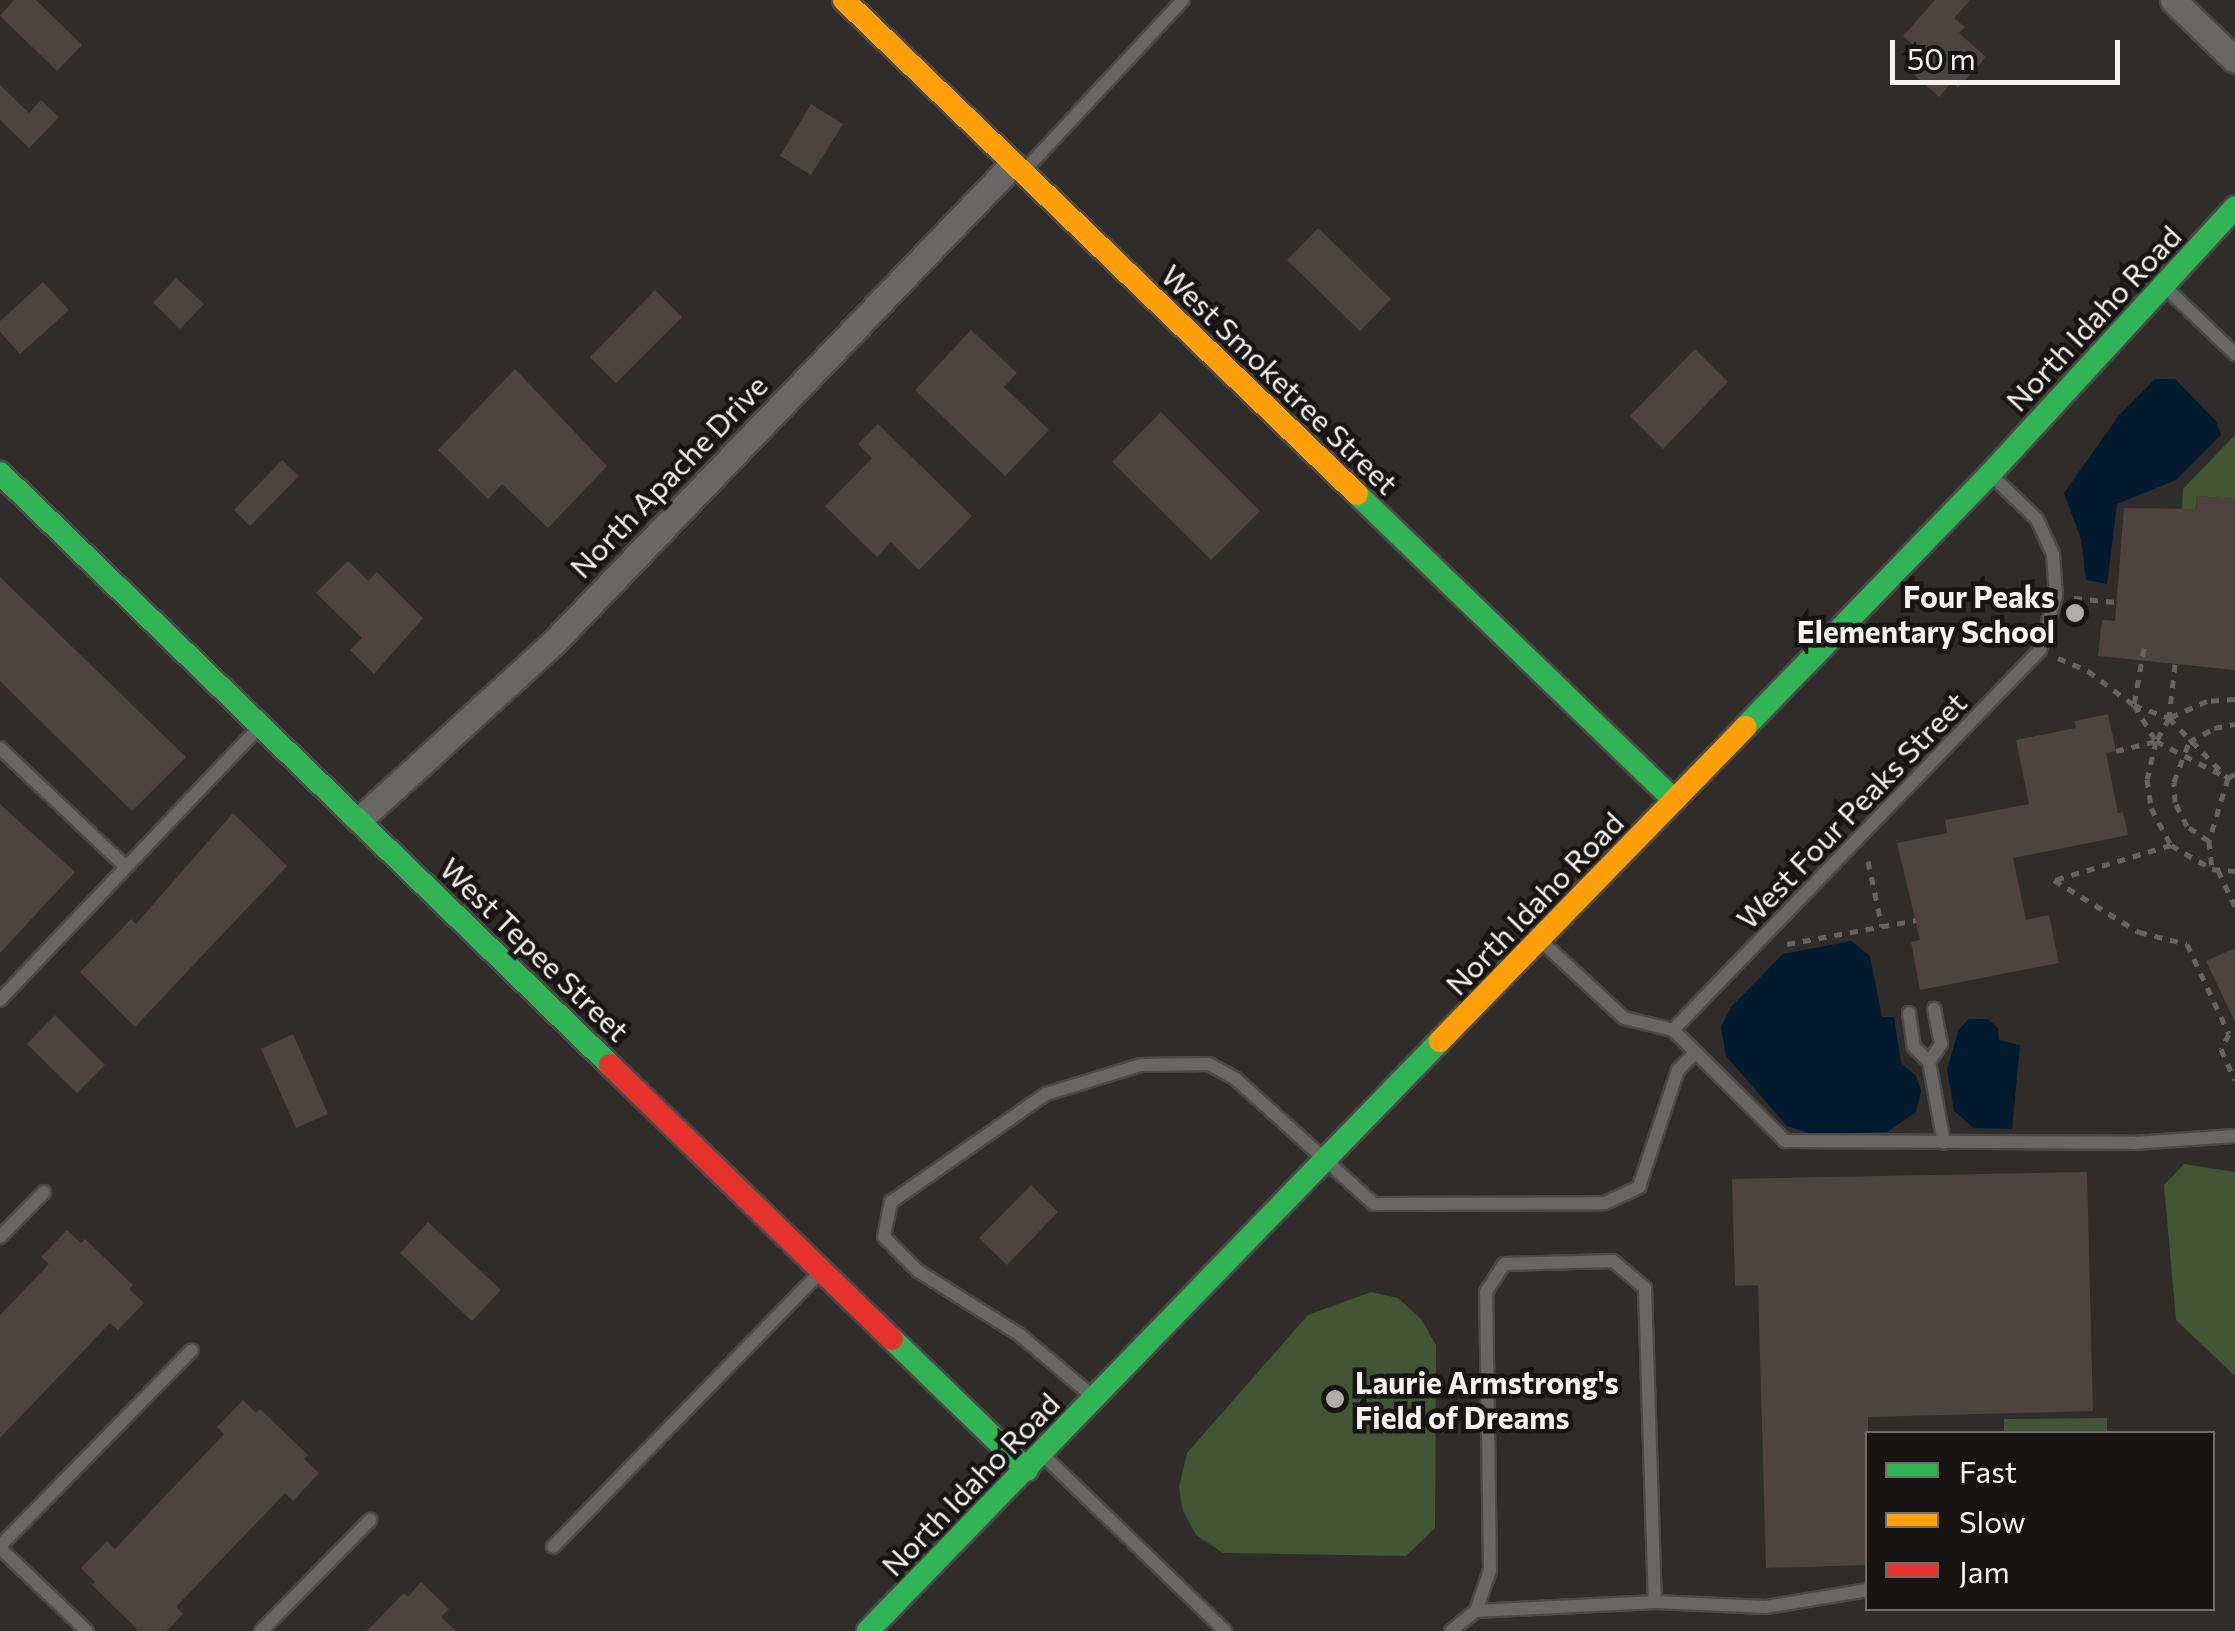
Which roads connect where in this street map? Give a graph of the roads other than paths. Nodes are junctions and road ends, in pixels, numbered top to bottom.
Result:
1 (844, 0) edge
2 (1182, 0) edge
3 (2173, 0) edge
4 (2235, 60) edge
5 (1018, 169) junction
6 (2235, 208) edge
7 (2163, 286) junction
8 (2235, 354) edge
9 (0, 473) edge
10 (1990, 474) junction
11 (261, 725) junction
12 (0, 748) edge
13 (1674, 800) junction
14 (359, 820) junction
15 (126, 867) junction
16 (1540, 940) junction
17 (0, 1000) edge
18 (1934, 1009) dead end
19 (1909, 1013) dead end
20 (1673, 1030) junction
21 (1696, 1053) junction
22 (1929, 1062) junction
23 (2235, 1136) edge
24 (1944, 1143) junction
25 (1326, 1159) junction
26 (44, 1192) dead end
27 (0, 1237) edge
28 (822, 1270) junction
29 (192, 1350) dead end
30 (1096, 1398) junction
31 (1034, 1462) junction
32 (370, 1520) dead end
33 (0, 1547) edge
34 (553, 1547) dead end
35 (1865, 1590) edge
36 (1655, 1602) junction
37 (1476, 1611) junction
38 (87, 1631) edge
39 (261, 1631) edge
40 (868, 1631) edge
41 (1224, 1631) edge
42 (1451, 1631) edge

1 - 5 street, West Smoketree Street
2 - 5 lane
3 - 4 street
5 - 13 street, West Smoketree Street
5 - 14 street, North Apache Drive
6 - 7 street, North Idaho Road
7 - 8 lane
7 - 10 street, North Idaho Road
9 - 11 street, West Tepee Street
10 - 13 street, North Idaho Road
10 - 20 lane, West Four Peaks Street
11 - 14 street, West Tepee Street
11 - 15 lane
12 - 15 lane
13 - 16 street, North Idaho Road
14 - 28 street, West Tepee Street
15 - 17 lane
16 - 20 lane
16 - 25 street, North Idaho Road
18 - 22 lane
19 - 22 lane
20 - 21 lane
21 - 24 lane
21 - 25 lane
22 - 24 lane
23 - 24 lane
25 - 30 street, North Idaho Road
25 - 30 lane
26 - 27 lane
28 - 31 street, West Tepee Street
28 - 34 lane
29 - 33 lane
30 - 31 street, North Idaho Road
31 - 40 street, North Idaho Road
31 - 41 lane
32 - 39 lane
33 - 38 lane
35 - 36 lane
36 - 37 lane
36 - 37 lane
37 - 42 lane

